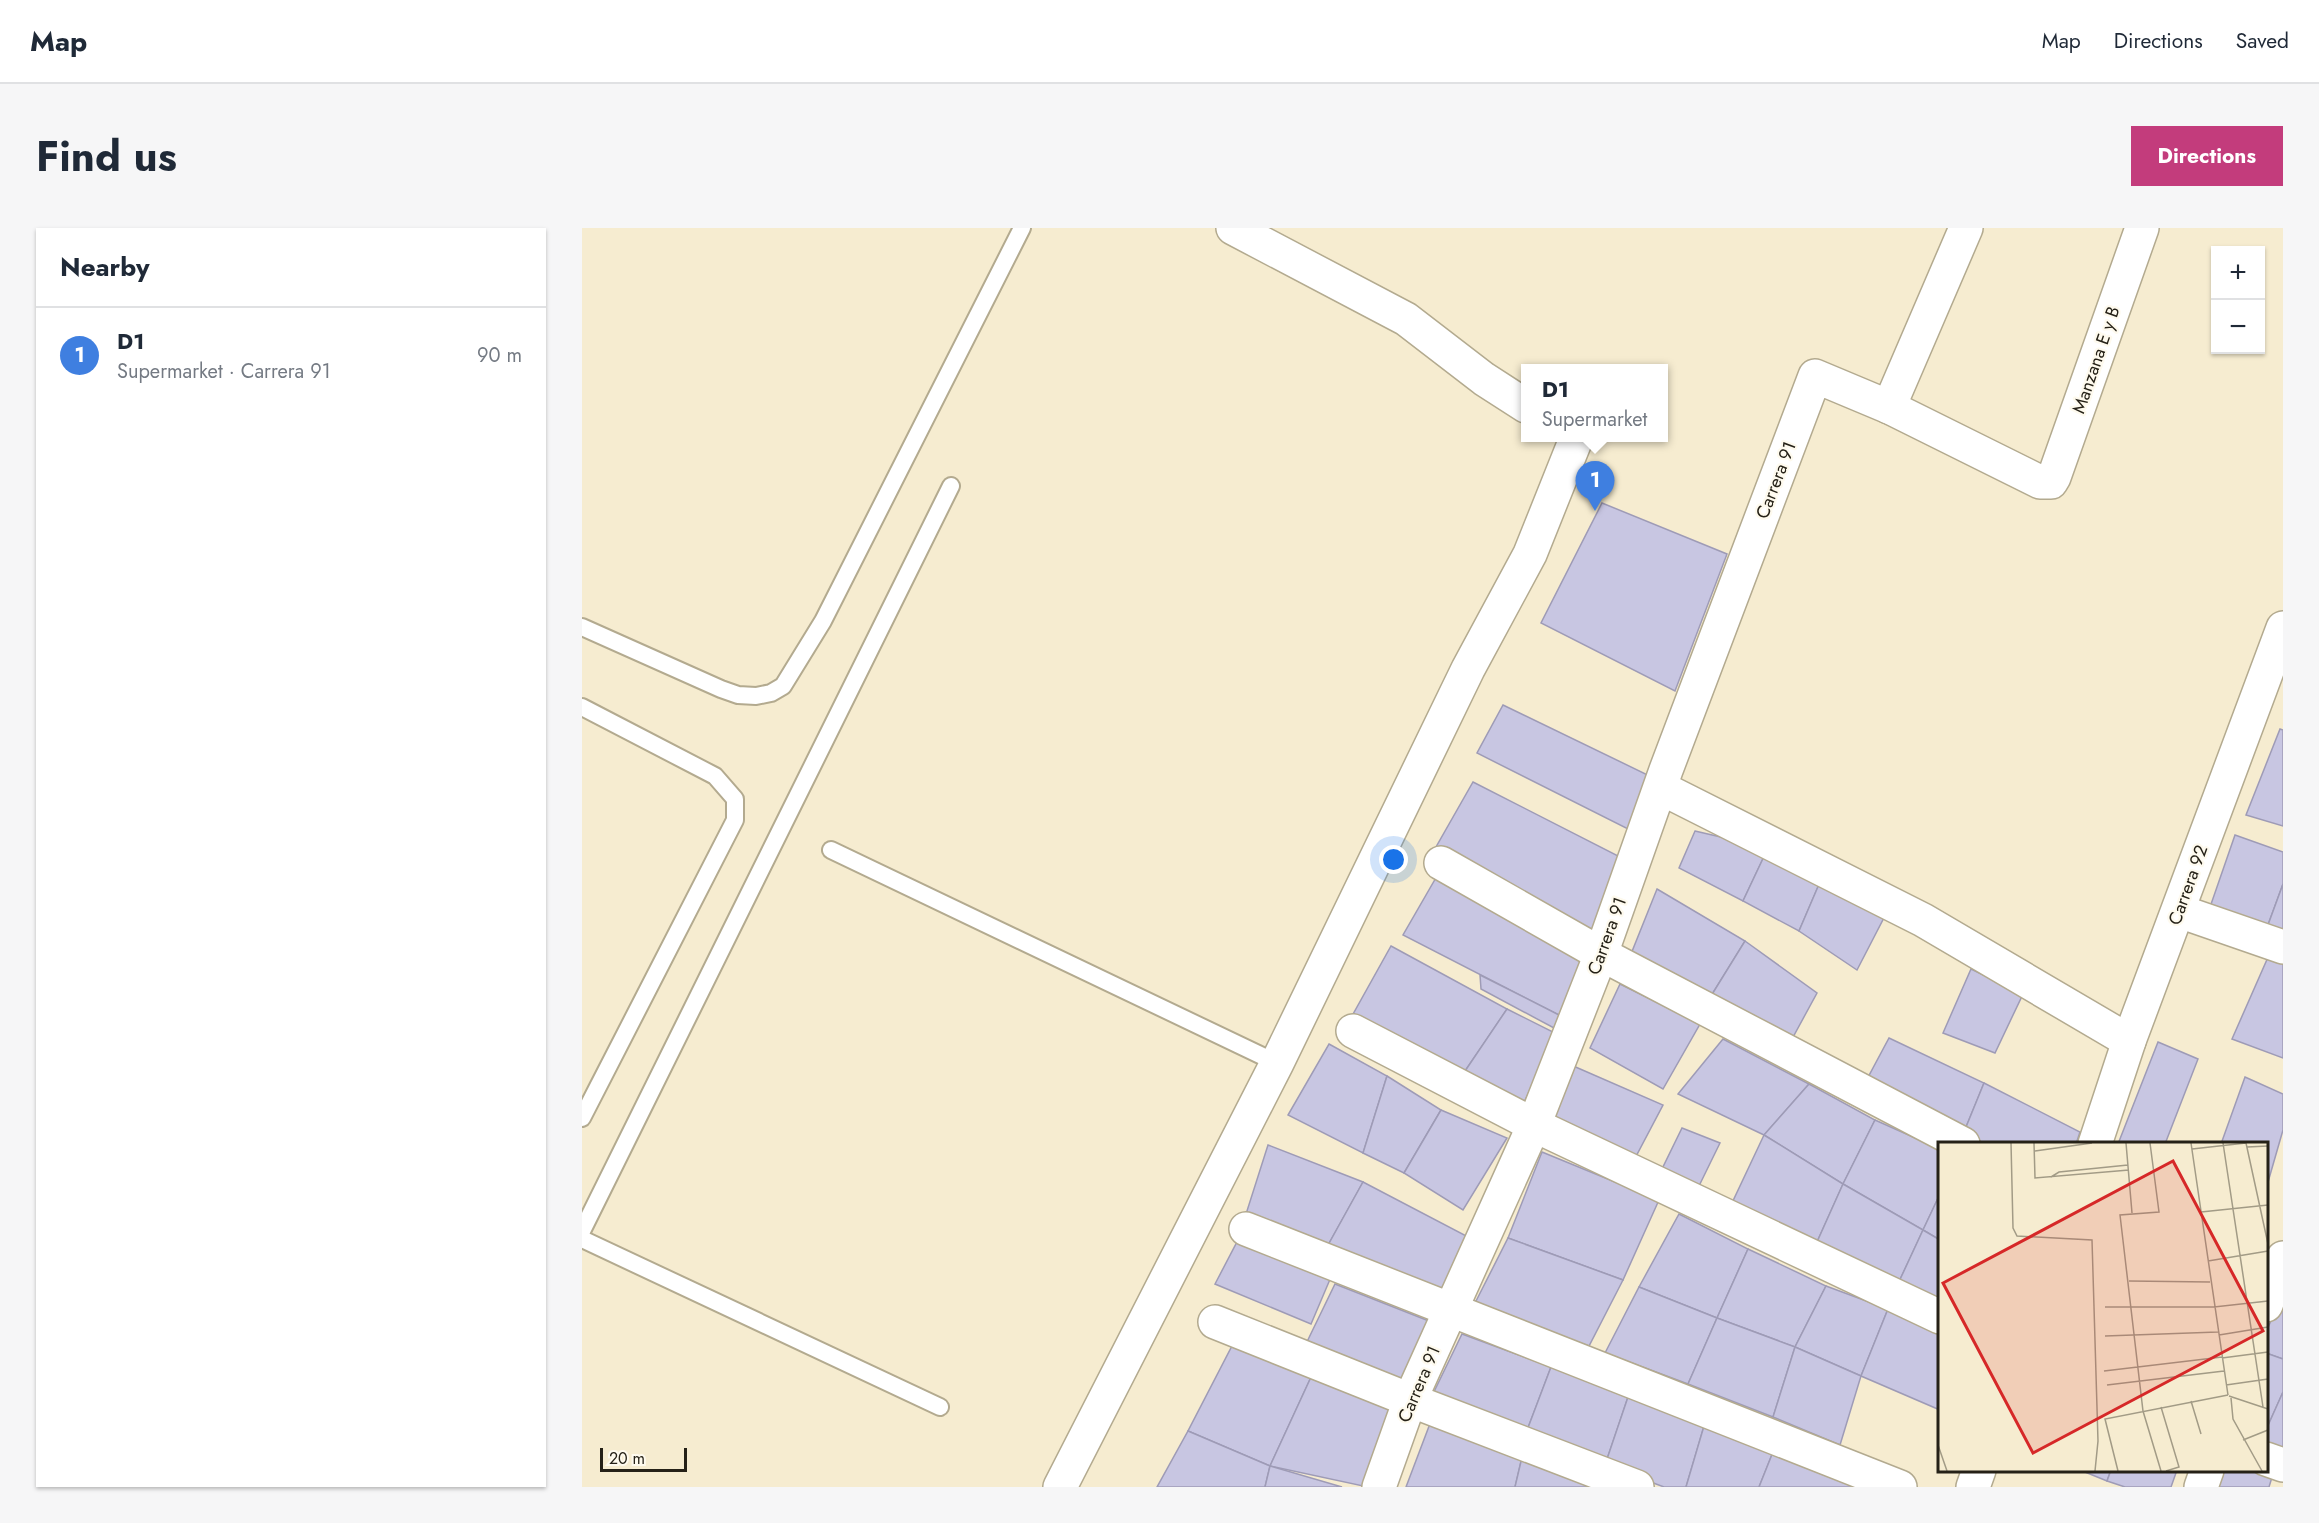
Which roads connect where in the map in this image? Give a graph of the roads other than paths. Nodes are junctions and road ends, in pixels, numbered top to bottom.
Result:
1 (1022, 228) edge
2 (1233, 228) edge
3 (1966, 228) edge
4 (2142, 228) edge
5 (1521, 403) edge
6 (1889, 407) junction
7 (1575, 442) edge
8 (951, 486) dead end
9 (582, 627) edge
10 (2283, 628) edge
11 (582, 707) edge
12 (1661, 788) junction
13 (831, 850) dead end
14 (1441, 863) dead end
15 (2179, 911) junction
16 (2283, 947) edge
17 (1601, 954) junction
18 (1353, 1031) dead end
19 (2129, 1041) junction
20 (1277, 1063) junction
21 (582, 1118) edge
22 (1534, 1125) junction
23 (1961, 1142) edge
24 (2095, 1142) edge
25 (1246, 1229) dead end
26 (582, 1231) edge
27 (582, 1239) edge
28 (1450, 1312) junction
29 (1938, 1316) edge
30 (1215, 1322) dead end
31 (1410, 1400) junction
32 (940, 1407) dead end
33 (2268, 1460) edge
34 (2283, 1465) edge
35 (1979, 1472) edge
36 (2206, 1472) edge
37 (1060, 1487) edge
38 (1379, 1487) edge
39 (1637, 1487) edge
40 (1900, 1487) edge
41 (1973, 1487) edge
42 (2201, 1487) edge

1 - 9 lane
2 - 5 street
3 - 6 street
4 - 6 street, Manzana E y B
6 - 12 street, Carrera 91
7 - 20 street
8 - 26 lane
10 - 15 street, Carrera 92
11 - 21 lane
12 - 17 street, Carrera 91
12 - 19 street
13 - 20 lane
14 - 17 street
15 - 16 street
15 - 19 street, Carrera 92
17 - 22 street, Carrera 91
17 - 23 street
18 - 22 street
19 - 24 street, Carrera 92
20 - 37 street
22 - 28 street, Carrera 91
22 - 29 street
25 - 28 street
27 - 32 lane
28 - 31 street, Carrera 91
28 - 40 street
30 - 31 street
31 - 38 street, Carrera 91
31 - 39 street
33 - 34 street
35 - 41 street
36 - 42 street

